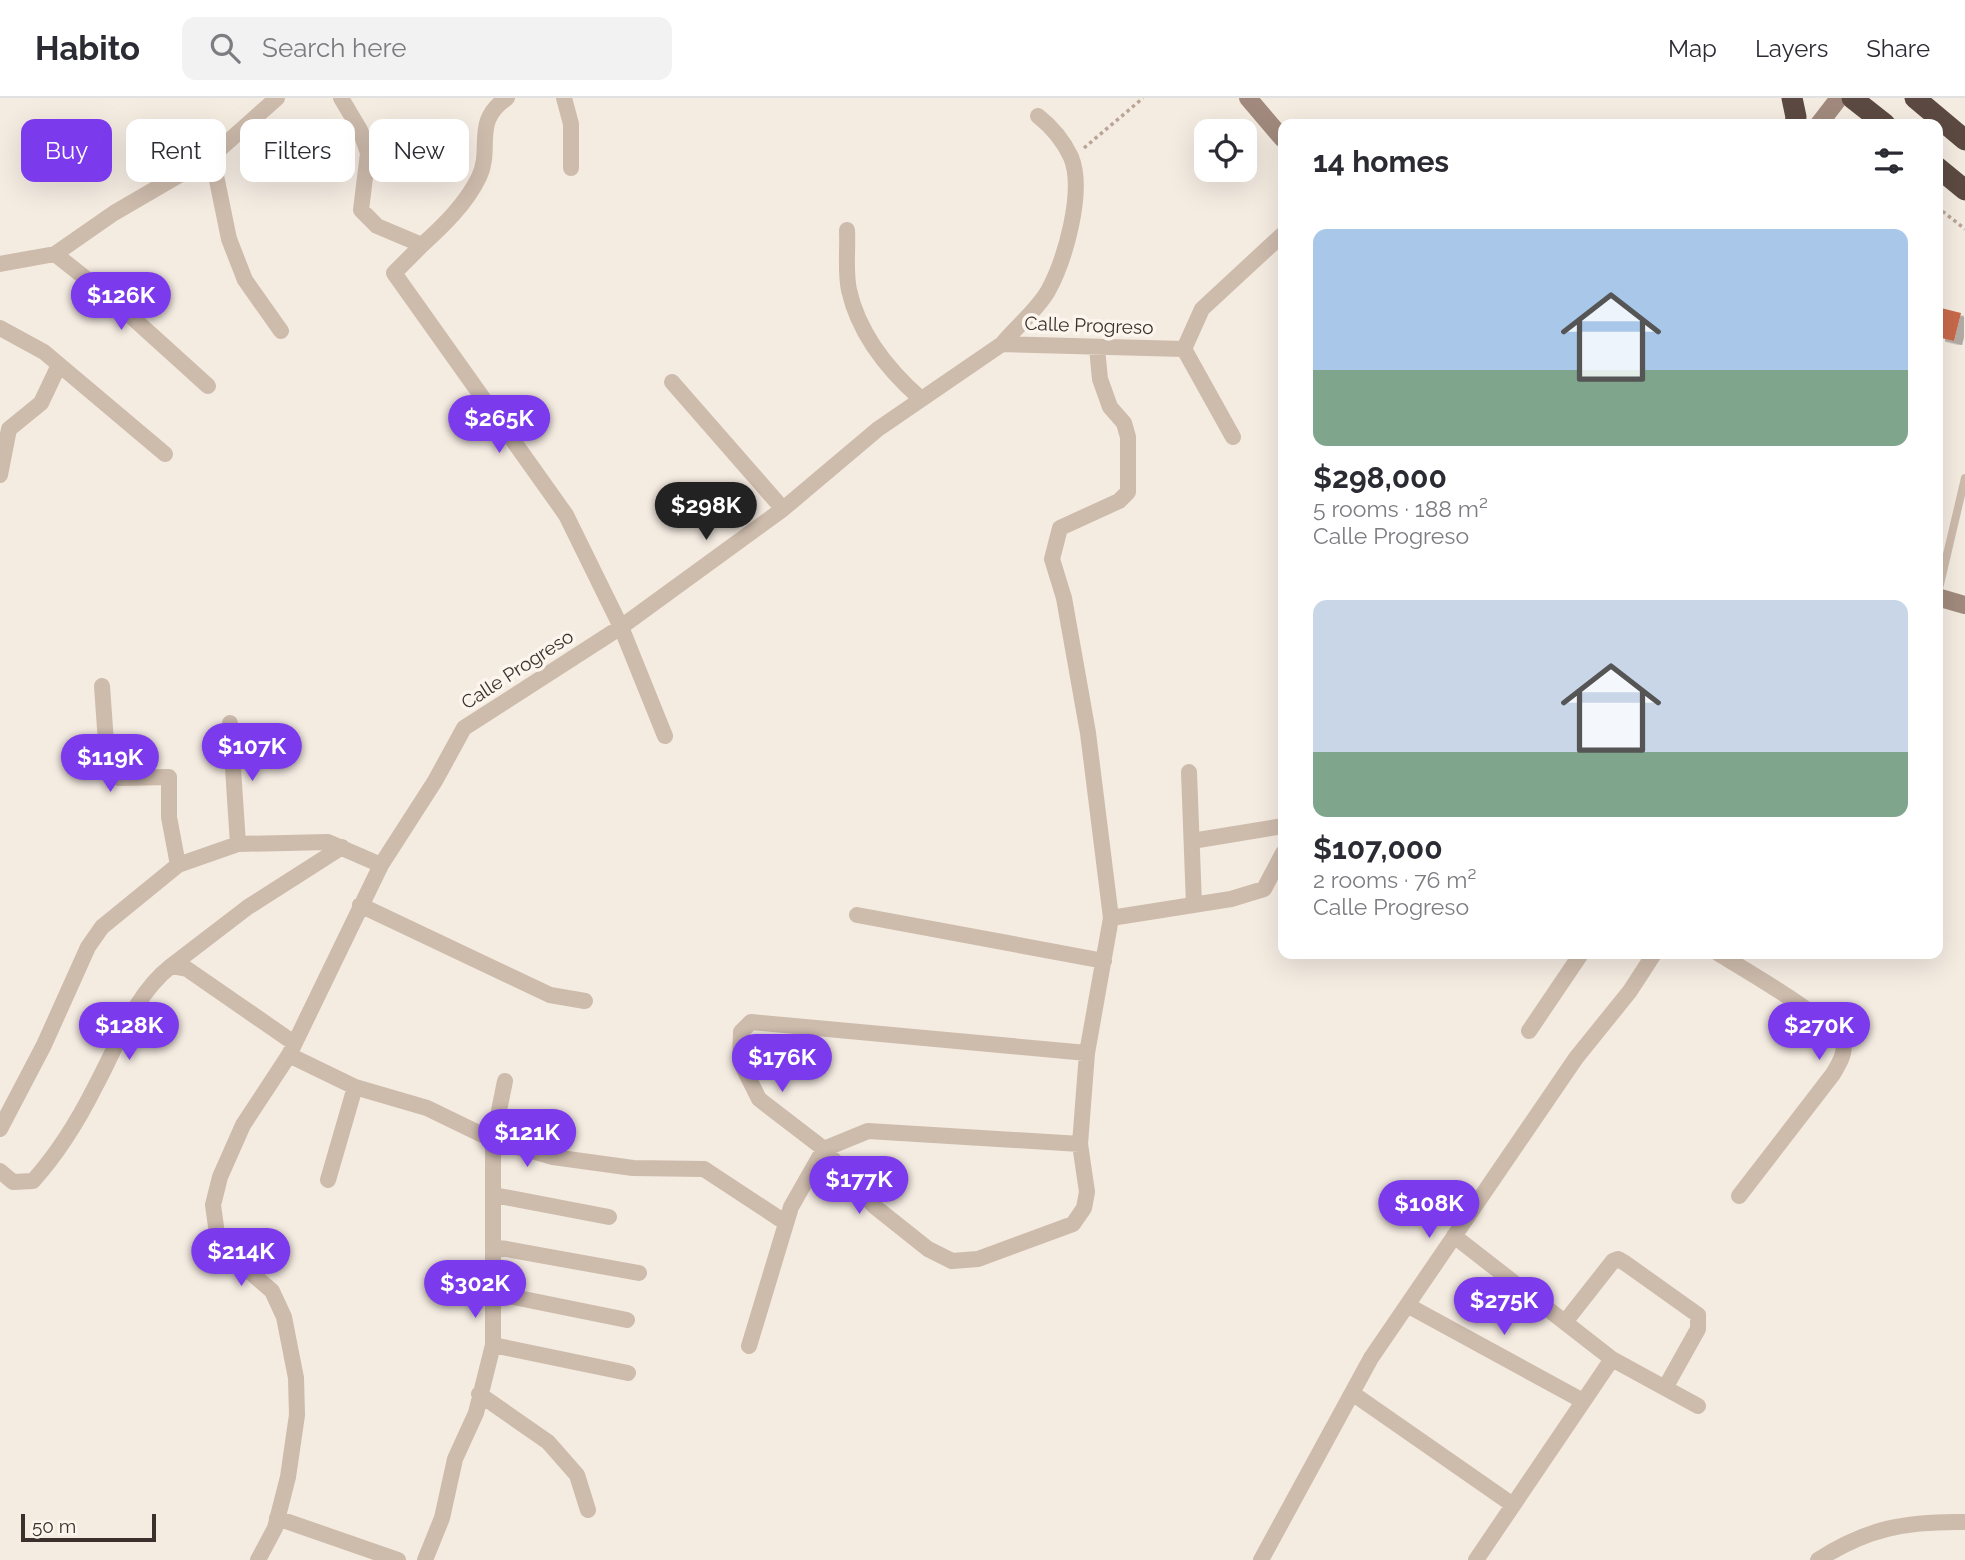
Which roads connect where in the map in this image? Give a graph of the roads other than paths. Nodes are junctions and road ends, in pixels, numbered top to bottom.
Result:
1 (277, 98) edge
2 (341, 98) edge
3 (507, 98) edge
4 (564, 98) edge
5 (1248, 98) edge
6 (1792, 98) edge
7 (1839, 98) edge
8 (1852, 98) edge
9 (1915, 98) edge
10 (1933, 98) edge
11 (1038, 116) dead end
12 (1795, 119) edge
13 (1823, 119) edge
14 (1879, 119) edge
15 (1941, 119) edge
16 (1943, 120) edge
17 (1278, 133) edge
18 (1965, 138) edge
19 (226, 144) edge
20 (570, 168) dead end
21 (1943, 172) edge
22 (1943, 179) edge
23 (168, 182) edge
24 (217, 182) edge
25 (1962, 187) edge
26 (847, 230) dead end
27 (1278, 239) edge
28 (422, 245) junction
29 (55, 254) junction
30 (0, 264) edge
31 (0, 328) edge
32 (281, 331) dead end
33 (1002, 344) junction
34 (1097, 348) junction
35 (1184, 349) junction
36 (59, 365) junction
37 (672, 382) dead end
38 (208, 386) dead end
39 (921, 399) junction
40 (1233, 437) dead end
41 (165, 454) dead end
42 (0, 475) edge
43 (1965, 478) edge
44 (783, 509) junction
45 (1943, 572) edge
46 (1943, 599) edge
47 (1965, 605) edge
48 (621, 626) junction
49 (102, 686) dead end
50 (230, 723) dead end
51 (665, 736) dead end
52 (1189, 772) dead end
53 (1278, 827) edge
54 (1192, 841) junction
55 (238, 844) junction
56 (342, 847) junction
57 (1278, 862) edge
58 (178, 865) junction
59 (381, 865) junction
60 (360, 905) junction
61 (1194, 905) junction
62 (858, 915) dead end
63 (1111, 918) junction
64 (1578, 959) edge
65 (1651, 959) edge
66 (1727, 959) edge
67 (1104, 961) junction
68 (171, 966) junction
69 (585, 1001) dead end
70 (1529, 1031) dead end
71 (291, 1049) junction
72 (1087, 1053) junction
73 (505, 1081) dead end
74 (355, 1087) junction
75 (0, 1129) edge
76 (492, 1140) junction
77 (1080, 1144) junction
78 (824, 1149) junction
79 (0, 1171) edge
80 (328, 1180) dead end
81 (494, 1195) junction
82 (1739, 1196) dead end
83 (609, 1217) dead end
84 (786, 1223) junction
85 (1454, 1236) junction
86 (495, 1247) junction
87 (639, 1273) dead end
88 (494, 1293) junction
89 (1407, 1305) junction
90 (627, 1320) dead end
91 (1565, 1322) junction
92 (493, 1345) junction
93 (749, 1346) dead end
94 (1612, 1359) junction
95 (628, 1373) dead end
96 (1665, 1388) junction
97 (1352, 1393) junction
98 (479, 1394) junction
99 (1583, 1401) junction
100 (1698, 1406) dead end
101 (1513, 1505) junction
102 (588, 1510) dead end
103 (277, 1518) junction
104 (1965, 1522) edge
105 (258, 1560) edge
106 (398, 1560) edge
107 (425, 1560) edge
108 (1261, 1560) edge
109 (1476, 1560) edge
110 (1818, 1560) edge

1 - 19 street
2 - 28 street
3 - 28 street
4 - 20 street
5 - 17 street
6 - 12 highway
7 - 13 street
8 - 14 highway
9 - 15 highway
10 - 18 highway
11 - 33 street
16 - 18 highway
21 - 25 highway
22 - 25 highway
23 - 29 street
24 - 32 street
26 - 39 street
27 - 35 street
28 - 48 street
29 - 30 street
29 - 38 street
31 - 36 street
33 - 34 street, Calle Progreso
33 - 39 street, Calle Progreso
34 - 35 street, Calle Progreso
34 - 63 street
35 - 40 street
36 - 41 street
36 - 42 street
37 - 44 street
39 - 44 street, Calle Progreso
43 - 45 lane
44 - 48 street, Calle Progreso
46 - 47 street
48 - 51 street
48 - 59 street, Calle Progreso
49 - 58 street
50 - 55 street
52 - 54 street
53 - 54 street
54 - 61 street
55 - 56 street
55 - 58 street
56 - 59 street
56 - 68 street
57 - 61 street
58 - 75 street
59 - 60 street, Calle Progreso
60 - 69 street
60 - 71 street, Calle Progreso
61 - 63 street
62 - 67 street
63 - 67 street
64 - 70 street
65 - 85 street
66 - 82 street
67 - 72 street
68 - 71 street
68 - 79 street
71 - 74 street
71 - 103 street, Calle Progreso
72 - 77 street
72 - 78 street
73 - 76 street
74 - 76 street
74 - 80 street
76 - 81 street
76 - 84 street
77 - 78 street
77 - 78 street
78 - 84 street
81 - 83 street
81 - 86 street
84 - 93 street
85 - 89 street
85 - 91 street
86 - 87 street
86 - 88 street
88 - 90 street
88 - 92 street
89 - 97 street
89 - 99 street
91 - 94 street
91 - 96 street
92 - 95 street
92 - 98 street
94 - 96 street
94 - 99 street
96 - 100 street
97 - 101 street
97 - 108 street
98 - 102 street
98 - 107 street
99 - 101 street
101 - 109 street
103 - 105 street, Calle Progreso
103 - 106 street
104 - 110 street

